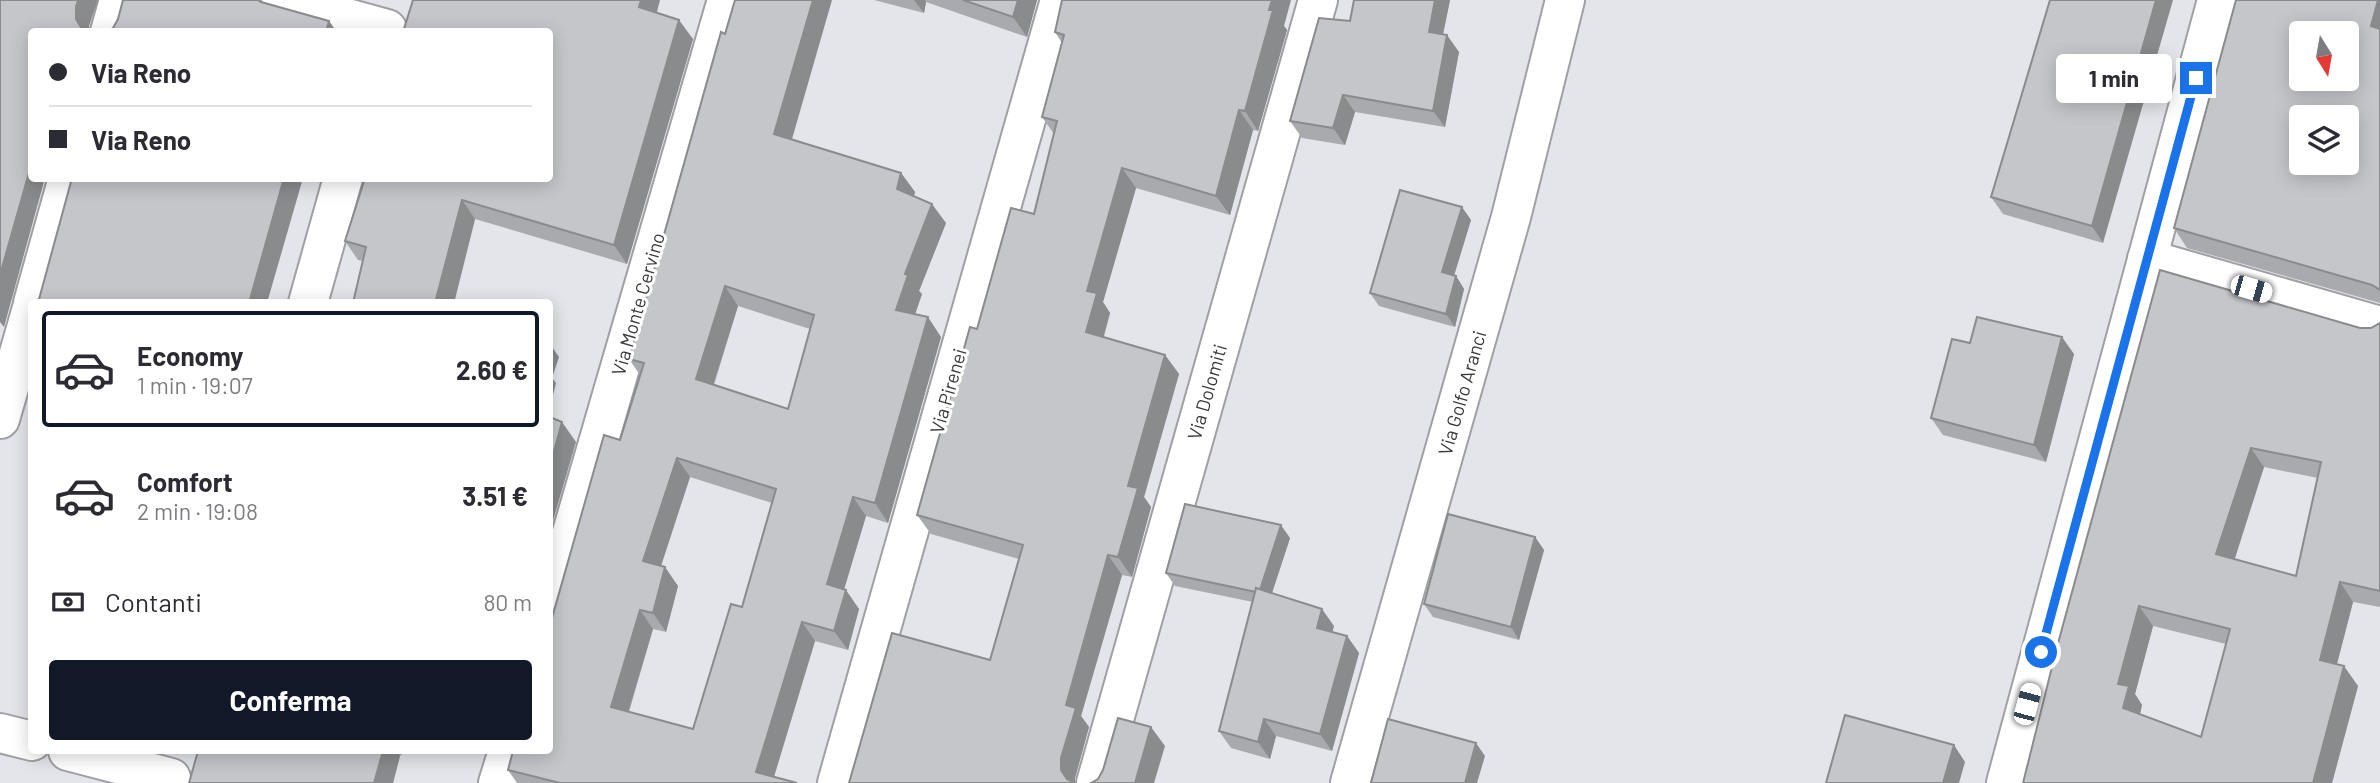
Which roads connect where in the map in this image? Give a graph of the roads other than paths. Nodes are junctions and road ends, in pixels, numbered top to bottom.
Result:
1 (119, 0) edge
2 (281, 0) edge
3 (727, 0) edge
4 (1060, 0) edge
5 (1318, 0) edge
6 (1565, 0) edge
7 (2217, 0) edge
8 (389, 20) edge
9 (111, 28) edge
10 (67, 182) edge
11 (343, 182) edge
12 (2147, 259) junction
13 (34, 299) edge
14 (309, 299) edge
15 (28, 322) edge
16 (2380, 326) edge
17 (0, 419) edge
18 (553, 598) edge
19 (0, 733) edge
20 (28, 740) edge
21 (84, 754) edge
22 (507, 754) edge
23 (173, 771) edge
24 (498, 783) edge
25 (837, 783) edge
26 (1096, 783) edge
27 (1350, 783) edge
28 (2006, 783) edge

1 - 9 street
2 - 8 street
3 - 18 street, Via Monte Cervino
4 - 25 street, Via Pirenei
5 - 26 street, Via Dolomiti
6 - 27 street, Via Golfo Aranci
7 - 12 street
10 - 13 street
11 - 14 street
12 - 16 street
12 - 28 street
15 - 17 street
19 - 20 street
21 - 23 street
22 - 24 street

